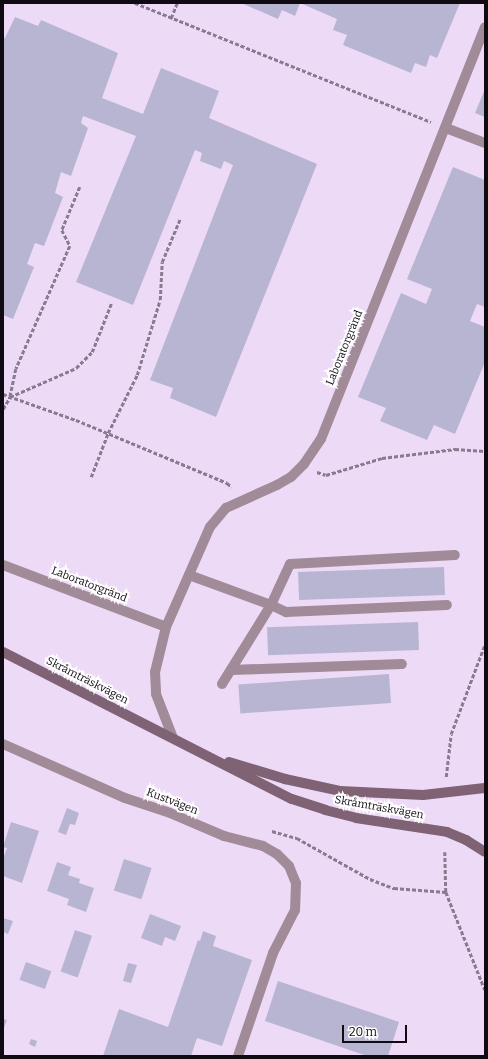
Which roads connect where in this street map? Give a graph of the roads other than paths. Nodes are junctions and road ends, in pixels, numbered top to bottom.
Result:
1 (485, 27) edge
2 (446, 128) junction
3 (485, 143) edge
4 (455, 555) dead end
5 (3, 565) edge
6 (189, 575) junction
7 (271, 605) junction
8 (447, 605) dead end
9 (166, 627) junction
10 (3, 652) edge
11 (402, 664) dead end
12 (231, 670) junction
13 (222, 684) dead end
14 (173, 738) junction
15 (3, 744) edge
16 (203, 754) junction
17 (485, 788) edge
18 (485, 852) edge
19 (238, 1056) edge

1 - 2 street, Laboratorgränd
2 - 3 street
2 - 6 street, Laboratorgränd
4 - 7 street
5 - 9 street, Laboratorgränd
6 - 7 street
6 - 9 street, Laboratorgränd
7 - 8 street
7 - 12 street
9 - 14 street, Laboratorgränd
10 - 14 main road, Skråmträskvägen
11 - 12 street
12 - 13 street
14 - 16 main road, Skråmträskvägen
15 - 19 street, Kustvägen
16 - 17 main road, Skråmträskvägen
16 - 18 main road, Skråmträskvägen

